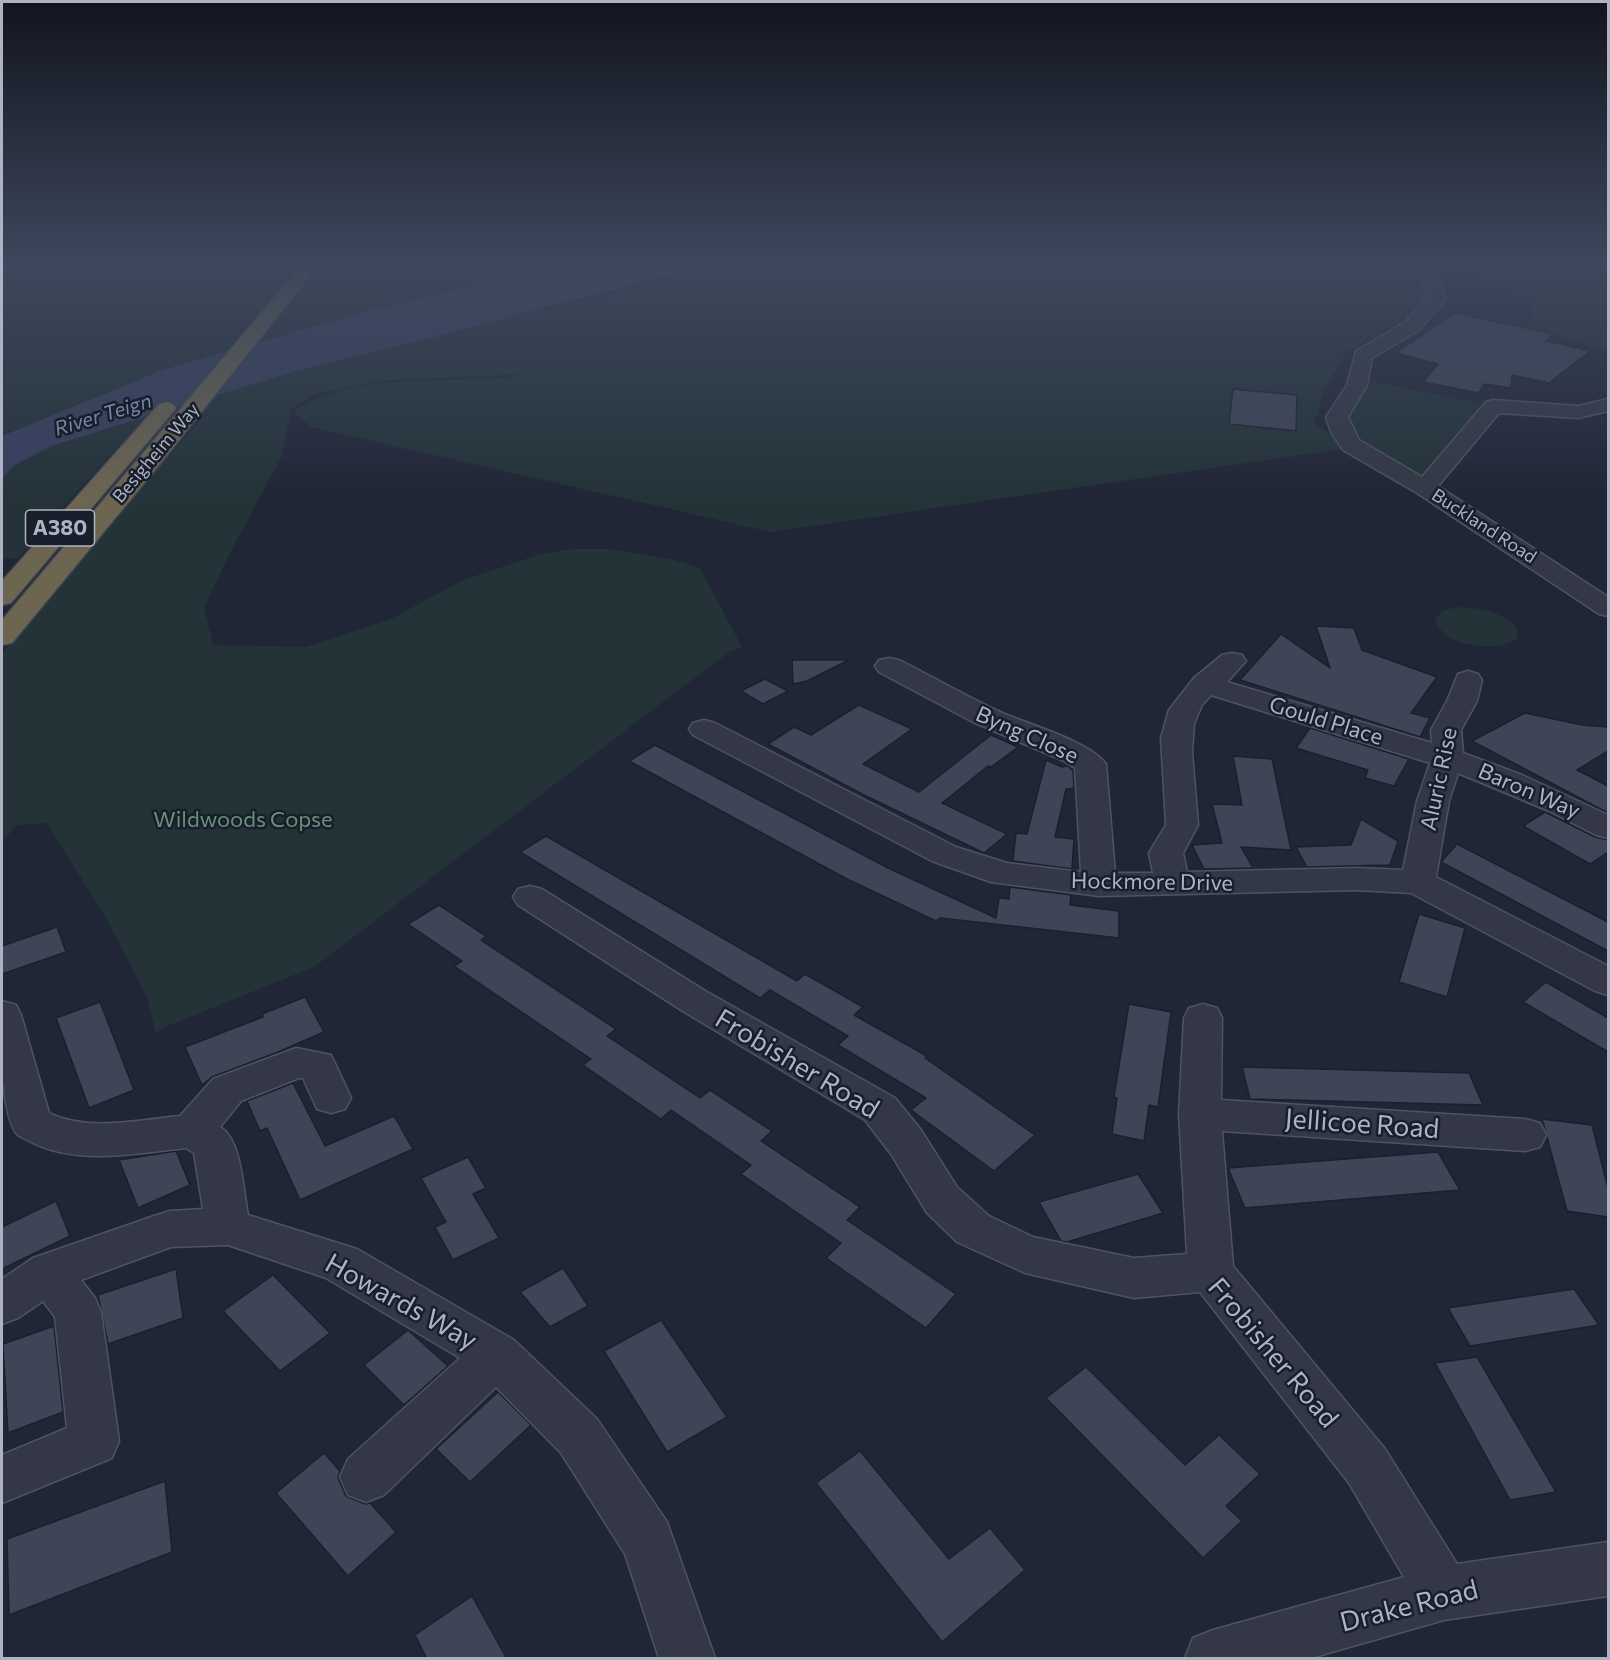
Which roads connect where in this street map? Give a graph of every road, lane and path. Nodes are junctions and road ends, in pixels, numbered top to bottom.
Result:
1 (246, 344) edge
2 (1381, 344) edge
3 (180, 391) dead end
4 (1608, 405) edge
5 (1425, 488) junction
6 (2, 597) edge
7 (1608, 608) edge
8 (2, 637) edge
9 (1232, 661) dead end
10 (889, 666) dead end
11 (1468, 680) dead end
12 (1204, 684) junction
13 (704, 729) dead end
14 (1448, 757) junction
15 (1608, 828) edge
16 (1418, 882) junction
17 (1173, 884) junction
18 (1099, 885) junction
19 (530, 897) dead end
20 (1608, 982) edge
21 (2, 1015) edge
22 (1203, 1018) dead end
23 (331, 1098) dead end
24 (1200, 1114) junction
25 (192, 1131) junction
26 (1525, 1135) dead end
27 (228, 1227) junction
28 (49, 1272) junction
29 (1211, 1272) junction
30 (2, 1304) edge
31 (497, 1355) junction
32 (366, 1477) dead end
33 (3, 1479) edge
34 (1608, 1569) edge
35 (1444, 1593) junction
36 (687, 1659) edge
37 (1213, 1659) edge

1 - 8 highway, Besigheim Way / A380
2 - 5 street
3 - 6 highway, Besigheim Way / A380
4 - 5 street, Buckland Road
5 - 7 street, Buckland Road
9 - 12 street
10 - 18 street, Byng Close
11 - 14 street, Aluric Rise
12 - 14 street, Gould Place
12 - 17 street
13 - 18 street, Hockmore Drive
14 - 15 street, Baron Way
14 - 16 street, Aluric Rise
16 - 17 street, Hockmore Drive
16 - 20 street, Hockmore Drive
17 - 18 street, Hockmore Drive
19 - 29 street, Frobisher Road
21 - 25 street
22 - 24 street
23 - 25 street
24 - 26 street, Jellicoe Road
24 - 29 street
25 - 27 street
27 - 28 street, Howards Way
27 - 31 street, Howards Way
28 - 30 street, Howards Way
28 - 33 street
29 - 35 street, Frobisher Road
31 - 32 street, Howards Way
31 - 36 street, Howards Way
34 - 35 street, Drake Road
35 - 37 street, Drake Road

